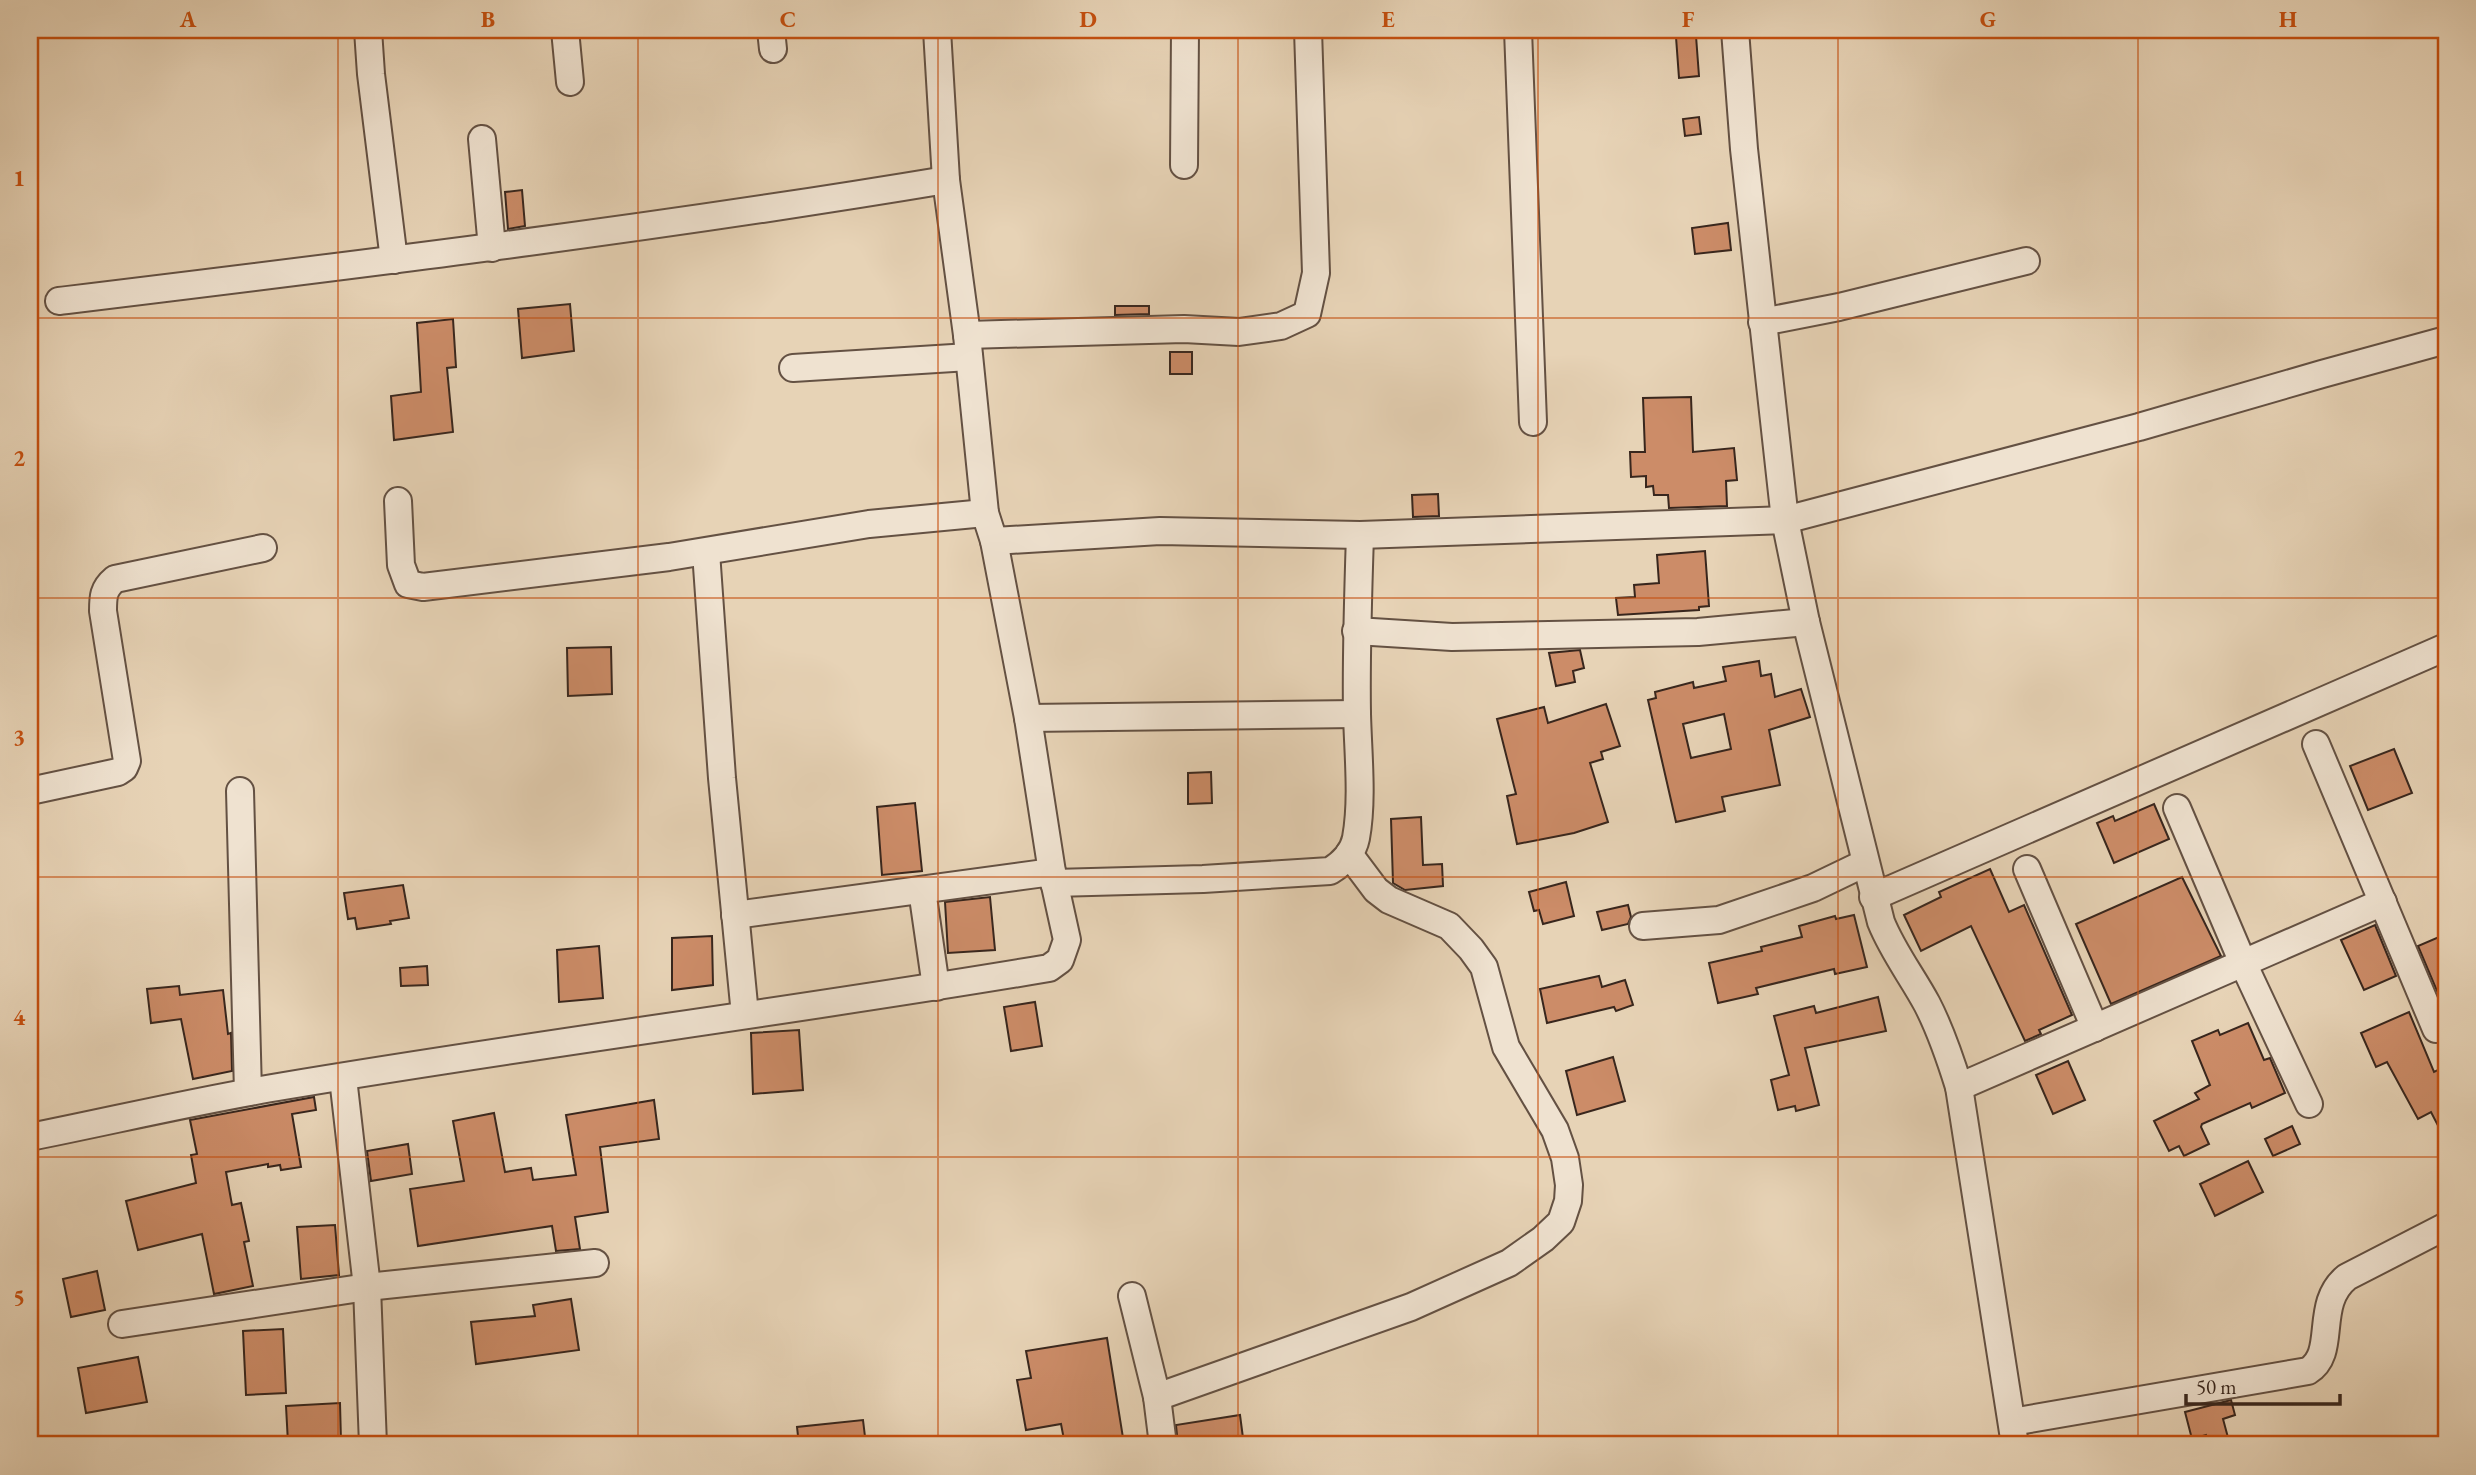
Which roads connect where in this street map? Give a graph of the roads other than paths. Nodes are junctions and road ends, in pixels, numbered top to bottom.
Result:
1 (368, 30) edge
2 (565, 30) edge
3 (937, 30) edge
4 (1185, 30) edge
5 (1308, 30) edge
6 (1518, 30) edge
7 (1735, 30) edge
8 (570, 82) dead end
9 (482, 139) dead end
10 (1184, 165) dead end
11 (946, 180) junction
12 (492, 248) junction
13 (394, 260) junction
14 (2026, 261) dead end
15 (60, 301) dead end
16 (1762, 322) junction
17 (2446, 340) edge
18 (968, 346) junction
19 (793, 368) dead end
20 (1533, 422) dead end
21 (398, 501) dead end
22 (985, 513) junction
23 (1785, 520) junction
24 (1360, 535) junction
25 (993, 541) junction
26 (263, 548) dead end
27 (706, 552) junction
28 (1806, 622) junction
29 (1356, 631) junction
30 (2446, 647) edge
31 (1357, 714) junction
32 (1028, 718) junction
33 (2316, 744) dead end
34 (30, 791) edge
35 (240, 791) dead end
36 (2177, 808) dead end
37 (1349, 854) junction
38 (1865, 863) junction
39 (2027, 869) dead end
40 (1053, 878) junction
41 (922, 890) junction
42 (1873, 897) junction
43 (2383, 902) junction
44 (735, 915) junction
45 (1643, 926) dead end
46 (2243, 963) junction
47 (936, 987) junction
48 (745, 1015) junction
49 (2095, 1028) junction
50 (2436, 1029) dead end
51 (343, 1077) junction
52 (1959, 1087) junction
53 (248, 1092) junction
54 (2309, 1104) dead end
55 (30, 1137) edge
56 (2446, 1226) edge
57 (595, 1263) dead end
58 (367, 1287) junction
59 (1132, 1296) dead end
60 (122, 1324) dead end
61 (1157, 1398) junction
62 (2014, 1433) edge
63 (373, 1445) edge
64 (1163, 1445) edge

1 - 13 street
2 - 8 street
3 - 11 street
4 - 10 street
5 - 18 street
6 - 20 street
7 - 16 street
9 - 12 street
11 - 12 street
11 - 18 street
12 - 13 street
13 - 15 street
14 - 16 street
16 - 23 street
17 - 23 street
18 - 19 street
18 - 22 street
21 - 27 street
22 - 25 street
22 - 27 street
23 - 24 street
23 - 28 street
24 - 25 street
24 - 29 street
25 - 32 street
26 - 34 street
27 - 44 street
28 - 29 street
28 - 38 street
29 - 31 street
30 - 42 street
31 - 32 street
31 - 37 street
32 - 40 street
33 - 43 street
35 - 53 street
36 - 46 street
37 - 40 street
37 - 61 street
38 - 42 street
38 - 45 street
39 - 49 street
40 - 41 street
40 - 47 street
41 - 44 street
41 - 47 street
42 - 52 street
43 - 46 street
43 - 50 street
44 - 48 street
46 - 49 street
46 - 54 street
47 - 48 street
48 - 51 street
49 - 52 street
51 - 53 street
51 - 58 street
52 - 62 street
53 - 55 street
56 - 62 street
57 - 58 street
58 - 60 street
58 - 63 street
59 - 61 street
61 - 64 street

